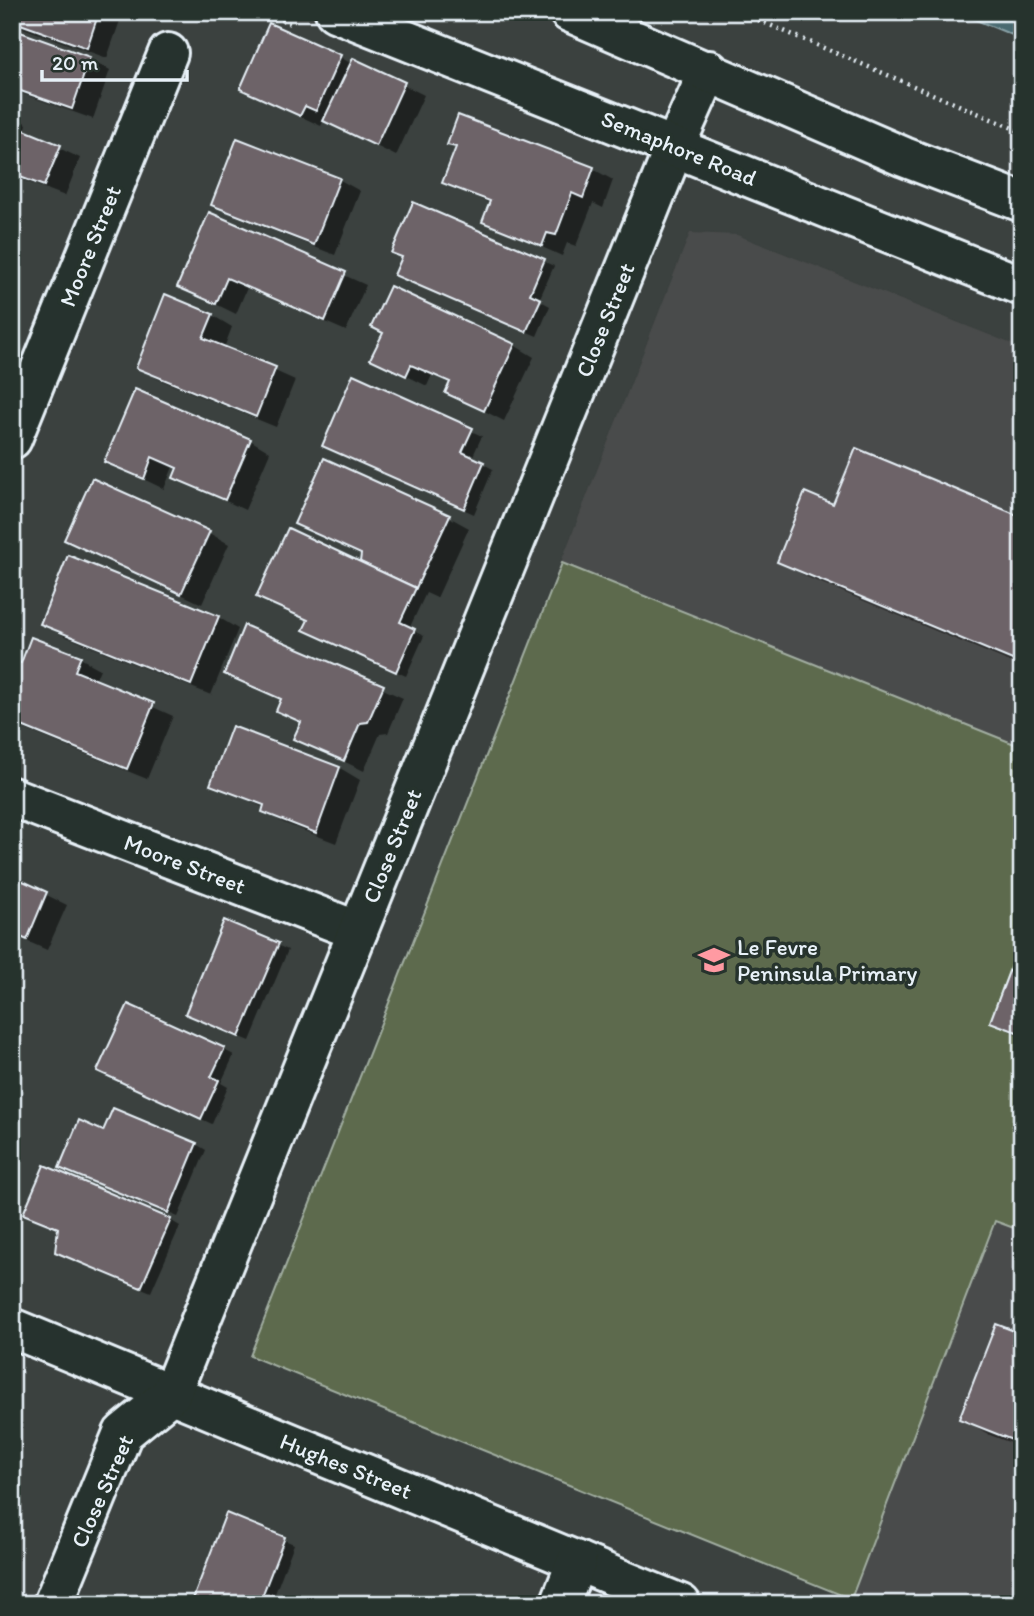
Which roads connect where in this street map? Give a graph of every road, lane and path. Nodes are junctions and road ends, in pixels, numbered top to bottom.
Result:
1 (335, 12) edge
2 (569, 12) edge
3 (739, 12) edge
4 (168, 52) dead end
5 (709, 70) junction
6 (1022, 132) edge
7 (675, 146) junction
8 (1022, 202) edge
9 (1022, 286) edge
10 (12, 439) edge
11 (12, 797) edge
12 (358, 931) junction
13 (12, 1328) edge
14 (171, 1394) junction
15 (577, 1561) junction
16 (53, 1604) edge
17 (560, 1604) edge
18 (681, 1604) edge

1 - 7 street, Semaphore Road
2 - 5 street
3 - 6 path
4 - 10 street, Moore Street
5 - 7 street, Close Street
5 - 8 street
7 - 9 street, Semaphore Road
7 - 12 street, Close Street
11 - 12 street, Moore Street
12 - 14 street, Close Street
13 - 14 street, Hughes Street
14 - 15 street, Hughes Street
14 - 16 street, Close Street
15 - 17 street
15 - 18 street, Hughes Street

